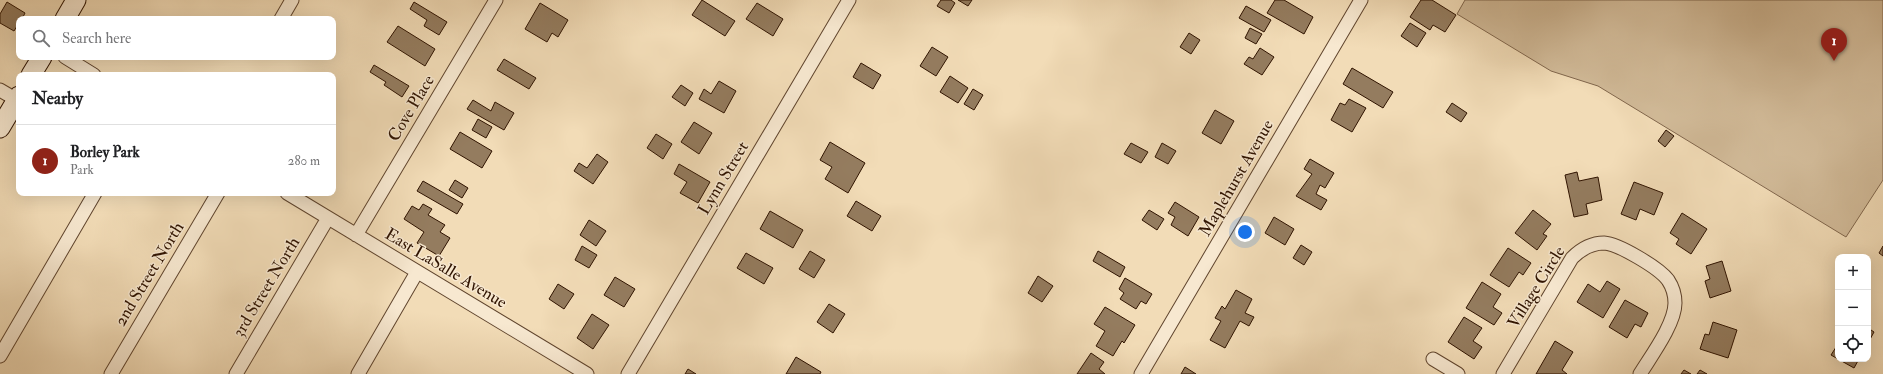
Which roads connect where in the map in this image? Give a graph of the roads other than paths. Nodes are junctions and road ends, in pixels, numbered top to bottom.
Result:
1 (76, 0) edge
2 (292, 0) edge
3 (496, 0) edge
4 (849, 0) edge
5 (1361, 0) edge
6 (67, 16) edge
7 (283, 16) edge
8 (40, 60) edge
9 (70, 60) edge
10 (33, 72) edge
11 (89, 72) edge
12 (0, 90) edge
13 (16, 97) edge
14 (16, 101) edge
15 (0, 128) edge
16 (93, 196) edge
17 (216, 196) edge
18 (292, 196) edge
19 (328, 218) junction
20 (356, 235) junction
21 (417, 272) junction
22 (0, 356) edge
23 (1433, 359) dead end
24 (111, 374) edge
25 (236, 374) edge
26 (358, 374) edge
27 (586, 374) edge
28 (628, 374) edge
29 (1142, 374) edge
30 (1458, 374) edge
31 (1503, 374) edge
32 (1640, 374) edge

1 - 6 street
2 - 7 street
3 - 20 street, Cove Place
4 - 28 street, Lynn Street
5 - 29 street, Maplehurst Avenue
8 - 10 street
9 - 11 street
12 - 13 street
14 - 15 street
16 - 22 street
17 - 24 street, 2nd Street North
18 - 19 street, East LaSalle Avenue
19 - 20 street, East LaSalle Avenue
19 - 25 street, 3rd Street North
20 - 21 street, East LaSalle Avenue
21 - 26 street
21 - 27 street, East LaSalle Avenue
23 - 30 street
31 - 32 street, Village Circle

